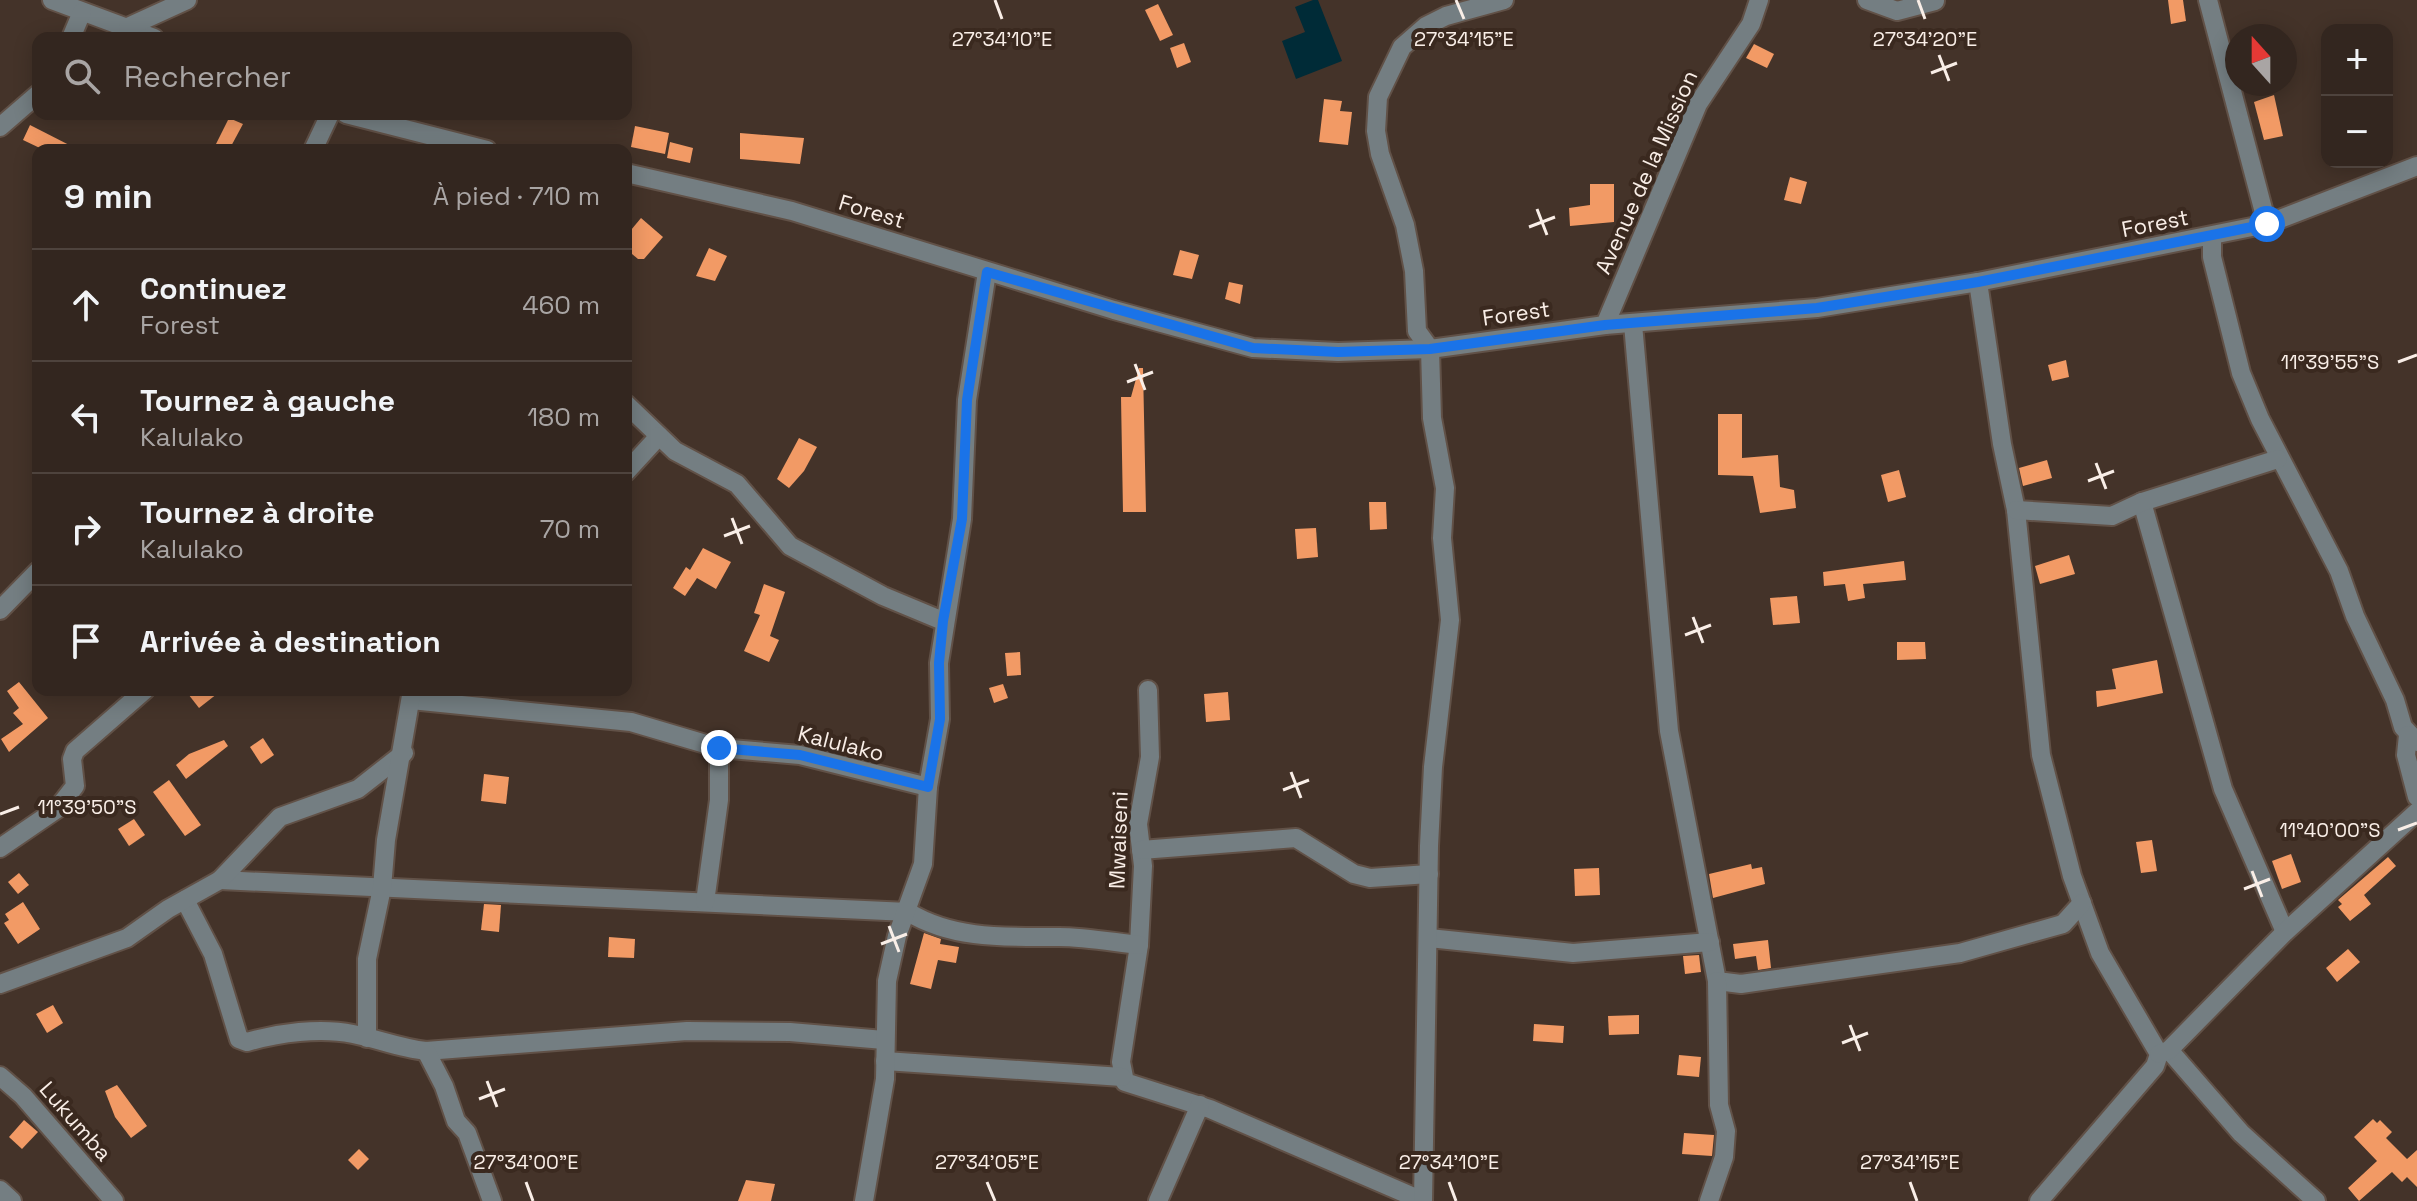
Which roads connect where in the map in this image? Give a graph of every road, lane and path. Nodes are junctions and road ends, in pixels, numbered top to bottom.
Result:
1 (52, 0) edge
2 (187, 0) edge
3 (1504, 0) edge
4 (1759, 0) edge
5 (1867, 0) edge
6 (2208, 0) edge
7 (1935, 1) edge
8 (82, 12) junction
9 (128, 27) junction
10 (74, 32) edge
11 (140, 32) edge
12 (32, 99) edge
13 (327, 120) edge
14 (370, 120) edge
15 (0, 127) edge
16 (316, 144) edge
17 (464, 144) edge
18 (2417, 166) edge
19 (632, 174) edge
20 (2267, 224) junction
21 (2212, 237) junction
22 (987, 272) junction
23 (1978, 282) junction
24 (1633, 324) junction
25 (1605, 325) junction
26 (1430, 349) junction
27 (632, 410) edge
28 (659, 436) junction
29 (2278, 459) junction
30 (632, 465) edge
31 (2142, 502) junction
32 (2016, 510) junction
33 (32, 577) edge
34 (0, 610) edge
35 (943, 621) junction
36 (1148, 690) dead end
37 (138, 696) edge
38 (412, 696) edge
39 (420, 696) edge
40 (2412, 738) edge
41 (719, 748) junction
42 (404, 753) junction
43 (928, 787) junction
44 (2417, 797) edge
45 (2417, 812) edge
46 (0, 848) edge
47 (1141, 850) junction
48 (1429, 874) junction
49 (220, 880) junction
50 (382, 888) junction
51 (185, 900) junction
52 (705, 902) junction
53 (2082, 903) junction
54 (908, 912) junction
55 (2063, 924) junction
56 (2285, 932) junction
57 (1429, 938) junction
58 (1710, 942) junction
59 (2097, 944) junction
60 (1139, 945) junction
61 (1717, 981) junction
62 (0, 984) edge
63 (367, 1038) junction
64 (884, 1040) junction
65 (426, 1051) junction
66 (2164, 1052) junction
67 (885, 1061) junction
68 (0, 1076) edge
69 (1122, 1077) junction
70 (1200, 1105) junction
71 (0, 1190) edge
72 (12, 1201) edge
73 (114, 1201) edge
74 (492, 1201) edge
75 (864, 1201) edge
76 (1158, 1201) edge
77 (1423, 1201) edge
78 (1709, 1201) edge
79 (2039, 1201) edge
80 (2316, 1201) edge

1 - 8 street
2 - 9 street
3 - 26 street
4 - 25 street, Avenue de la Mission
5 - 7 street
6 - 20 street
8 - 9 street
8 - 10 street
9 - 11 street
12 - 15 street
13 - 16 street
14 - 17 street
18 - 20 street, Forest
19 - 22 street, Forest
20 - 21 street, Forest
21 - 23 street, Forest
21 - 29 street
22 - 26 street, Forest
22 - 35 street
23 - 24 street, Forest
23 - 32 street
24 - 25 street, Forest
24 - 58 street
25 - 26 street, Forest
26 - 48 street
27 - 28 street
28 - 30 street
28 - 35 street
29 - 31 street
29 - 40 street
31 - 32 street
31 - 56 street
32 - 53 street
33 - 34 street
35 - 43 street
36 - 47 street, Mwaiseni
37 - 46 street
38 - 42 street
39 - 41 street, Kalulako
40 - 44 street
41 - 43 street, Kalulako
41 - 52 street
42 - 49 street
42 - 50 street
43 - 54 street
45 - 56 street
47 - 48 street
47 - 60 street, Mwaiseni
48 - 57 street
49 - 50 street
49 - 51 street
50 - 52 street
50 - 63 street
51 - 62 street
51 - 63 street
52 - 54 street
53 - 55 street
53 - 59 street
54 - 60 street
54 - 64 street
55 - 59 street
55 - 61 street
56 - 66 street
57 - 58 street
57 - 77 street
58 - 61 street
59 - 66 street
60 - 69 street, Mwaiseni
61 - 78 street
63 - 65 street
64 - 65 street
64 - 67 street
65 - 74 street
66 - 79 street
66 - 80 street
67 - 69 street
67 - 75 street
68 - 73 street, Lukumba
69 - 70 street
70 - 76 street
70 - 77 street
71 - 72 street

